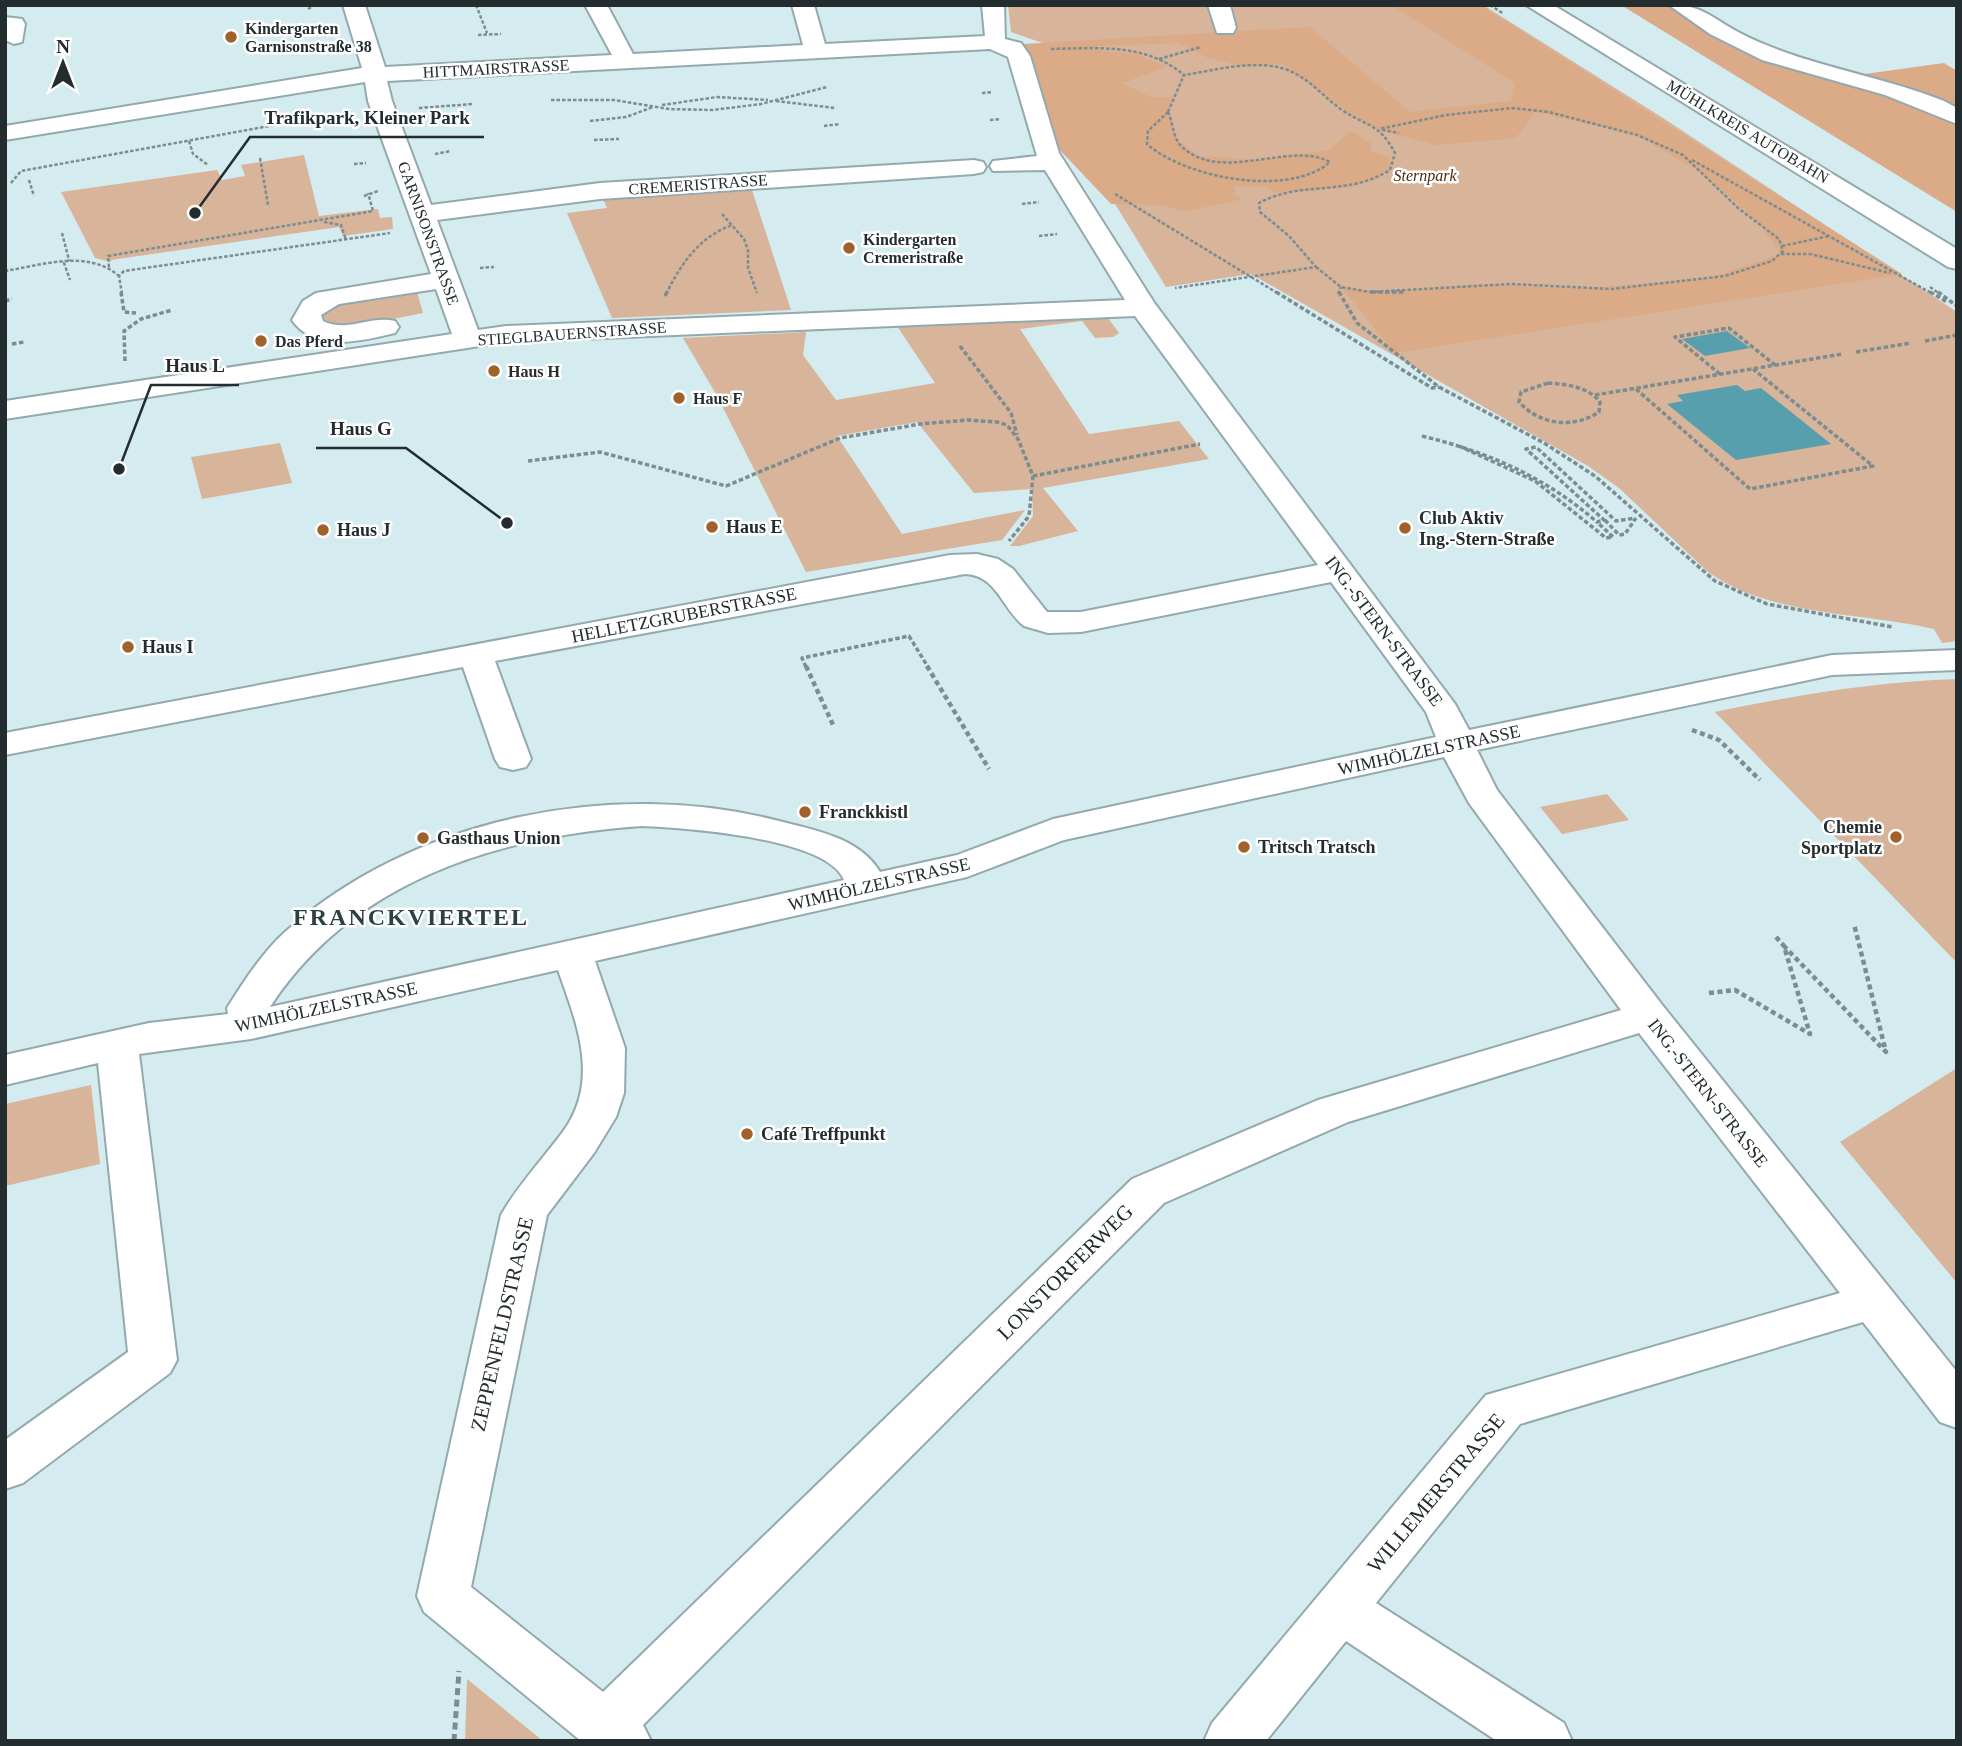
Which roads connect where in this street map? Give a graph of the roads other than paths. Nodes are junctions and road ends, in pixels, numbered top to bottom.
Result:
1 (354, 5) edge
2 (596, 5) edge
3 (803, 5) edge
4 (993, 5) edge
5 (1219, 5) edge
6 (1537, 5) edge
7 (1576, 5) edge
8 (1681, 5) edge
9 (1225, 28) dead end
10 (991, 42) junction
11 (816, 51) junction
12 (626, 61) junction
13 (375, 74) junction
14 (1957, 117) edge
15 (5, 133) edge
16 (1840, 161) dead end
17 (1052, 162) junction
18 (1002, 166) dead end
19 (974, 167) dead end
20 (422, 214) junction
21 (1957, 261) edge
22 (445, 281) junction
23 (1153, 298) junction
24 (464, 328) junction
25 (7, 405) edge
26 (1338, 571) junction
27 (476, 654) junction
28 (1957, 660) edge
29 (5, 744) edge
30 (1457, 744) junction
31 (513, 759) dead end
32 (867, 888) junction
33 (572, 953) junction
34 (1648, 1016) junction
35 (251, 1025) junction
36 (117, 1044) junction
37 (5, 1070) edge
38 (1870, 1302) junction
39 (1957, 1408) edge
40 (5, 1468) edge
41 (1341, 1609) junction
42 (614, 1734) edge
43 (1232, 1741) edge
44 (1544, 1741) edge

1 - 13 main road, GARNISONSTRASSE
2 - 12 main road
3 - 11 main road
4 - 10 main road
5 - 9 main road
6 - 21 main road, MÜHLKREIS AUTOBAHN
7 - 16 main road, MÜHLKREIS AUTOBAHN
8 - 14 main road
10 - 11 main road, HITTMAIRSTRASSE
10 - 17 main road, ING.-STERN-STRASSE
11 - 12 main road, HITTMAIRSTRASSE
12 - 13 main road, HITTMAIRSTRASSE
13 - 15 main road, HITTMAIRSTRASSE
13 - 20 main road, GARNISONSTRASSE
17 - 18 main road
17 - 23 main road, ING.-STERN-STRASSE
19 - 20 main road, CREMERISTRASSE
20 - 22 main road, GARNISONSTRASSE
22 - 24 main road, GARNISONSTRASSE
22 - 24 main road
23 - 24 main road, STIEGLBAUERNSTRASSE
23 - 26 main road, ING.-STERN-STRASSE
24 - 25 main road, STIEGLBAUERNSTRASSE
26 - 27 main road, HELLETZGRUBERSTRASSE
26 - 30 main road, ING.-STERN-STRASSE
27 - 29 main road, HELLETZGRUBERSTRASSE
27 - 31 main road
28 - 30 main road, WIMHÖLZELSTRASSE
30 - 32 main road, WIMHÖLZELSTRASSE
30 - 34 main road, ING.-STERN-STRASSE
32 - 33 main road, WIMHÖLZELSTRASSE
32 - 35 main road
33 - 35 main road, WIMHÖLZELSTRASSE
33 - 42 main road, ZEPPENFELDSTRASSE
34 - 38 main road, ING.-STERN-STRASSE
34 - 42 main road, LONSTORFERWEG
35 - 36 main road, WIMHÖLZELSTRASSE
36 - 37 main road, WIMHÖLZELSTRASSE
36 - 40 main road
38 - 39 main road, ING.-STERN-STRASSE
38 - 41 main road, WILLEMERSTRASSE
41 - 43 main road, WILLEMERSTRASSE
41 - 44 main road

